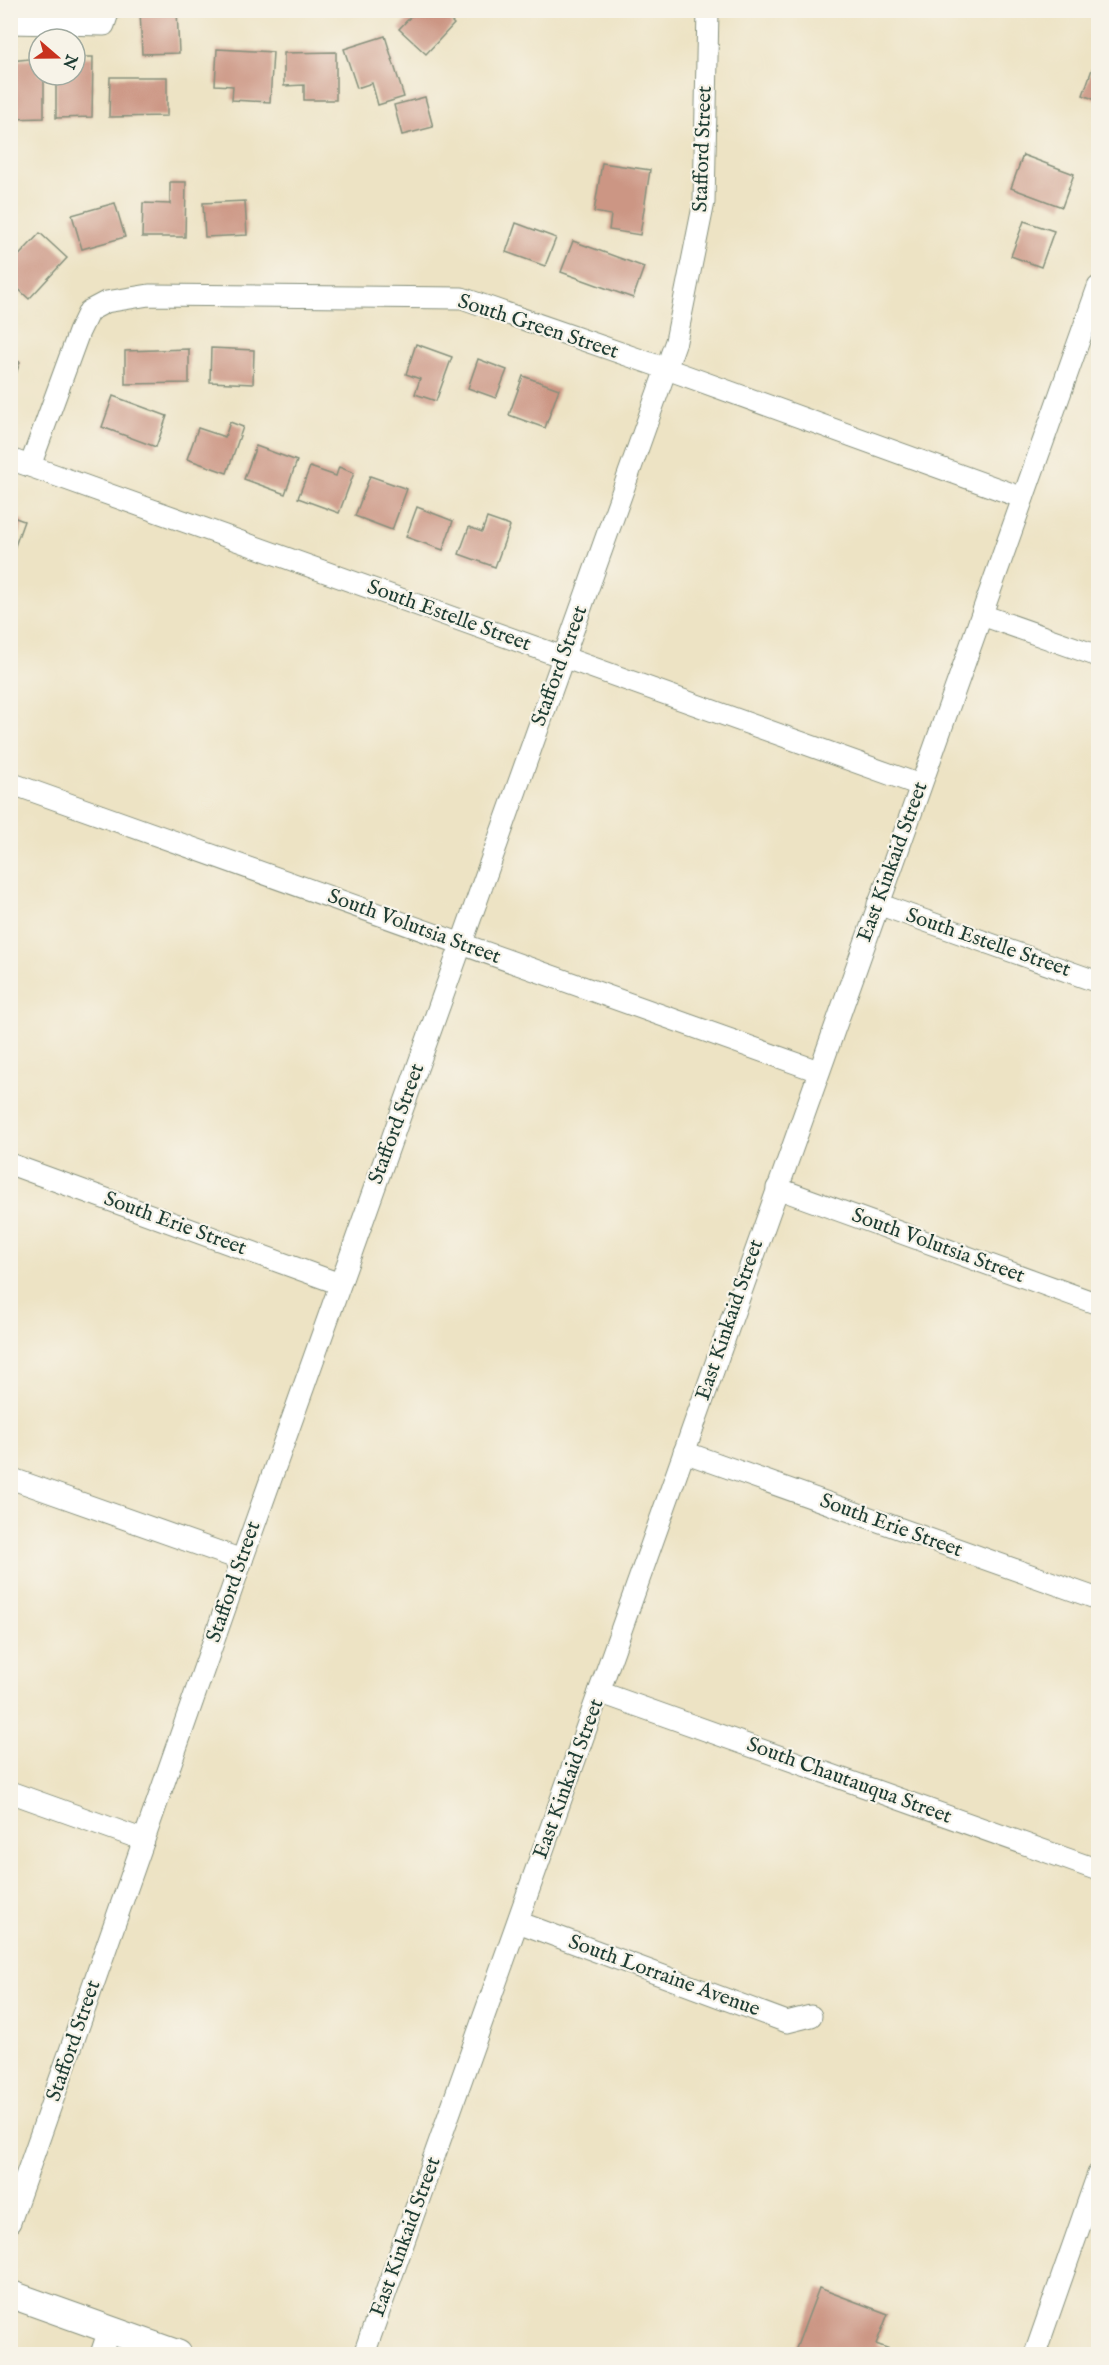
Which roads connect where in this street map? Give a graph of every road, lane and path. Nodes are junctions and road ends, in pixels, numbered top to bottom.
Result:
1 (109, 10) edge
2 (708, 10) edge
3 (44, 17) edge
4 (10, 23) edge
5 (1098, 287) edge
6 (1091, 333) edge
7 (667, 369) junction
8 (20, 463) edge
9 (1023, 498) junction
10 (982, 615) junction
11 (1098, 656) edge
12 (563, 657) junction
13 (10, 783) edge
14 (920, 785) junction
15 (878, 904) junction
16 (462, 944) junction
17 (1098, 981) edge
18 (818, 1071) junction
19 (10, 1164) edge
20 (777, 1188) junction
21 (340, 1284) junction
22 (1098, 1304) edge
23 (684, 1452) junction
24 (10, 1478) edge
25 (242, 1560) junction
26 (1098, 1599) edge
27 (599, 1692) junction
28 (10, 1792) edge
29 (144, 1840) junction
30 (1098, 1870) edge
31 (518, 1922) junction
32 (811, 2016) dead end
33 (1098, 2174) edge
34 (10, 2222) edge
35 (10, 2294) edge
36 (105, 2342) edge
37 (178, 2355) edge
38 (364, 2355) edge
39 (1035, 2355) edge

1 - 3 street
2 - 7 street, Stafford Street
3 - 4 street
5 - 6 street, East Kinkaid Street
6 - 9 street, East Kinkaid Street
7 - 8 street, South Green Street
7 - 9 street, South Green Street
7 - 12 street, Stafford Street
8 - 12 street, South Estelle Street
9 - 10 street, East Kinkaid Street
10 - 11 street
10 - 14 street, East Kinkaid Street
12 - 14 street, South Estelle Street
12 - 16 street, Stafford Street
13 - 16 street, South Volutsia Street
14 - 15 street, East Kinkaid Street
15 - 17 street, South Estelle Street
15 - 18 street, East Kinkaid Street
16 - 18 street, South Volutsia Street
16 - 21 street, Stafford Street
18 - 20 street, East Kinkaid Street
19 - 21 street, South Erie Street
20 - 22 street, South Volutsia Street
20 - 23 street, East Kinkaid Street
21 - 25 street, Stafford Street
23 - 26 street, South Erie Street
23 - 27 street, East Kinkaid Street
24 - 25 street
25 - 29 street, Stafford Street
27 - 30 street, South Chautauqua Street
27 - 31 street, East Kinkaid Street
28 - 29 street
29 - 34 street, Stafford Street
31 - 32 street, South Lorraine Avenue
31 - 38 street, East Kinkaid Street
33 - 39 street
35 - 36 main road
36 - 37 main road

